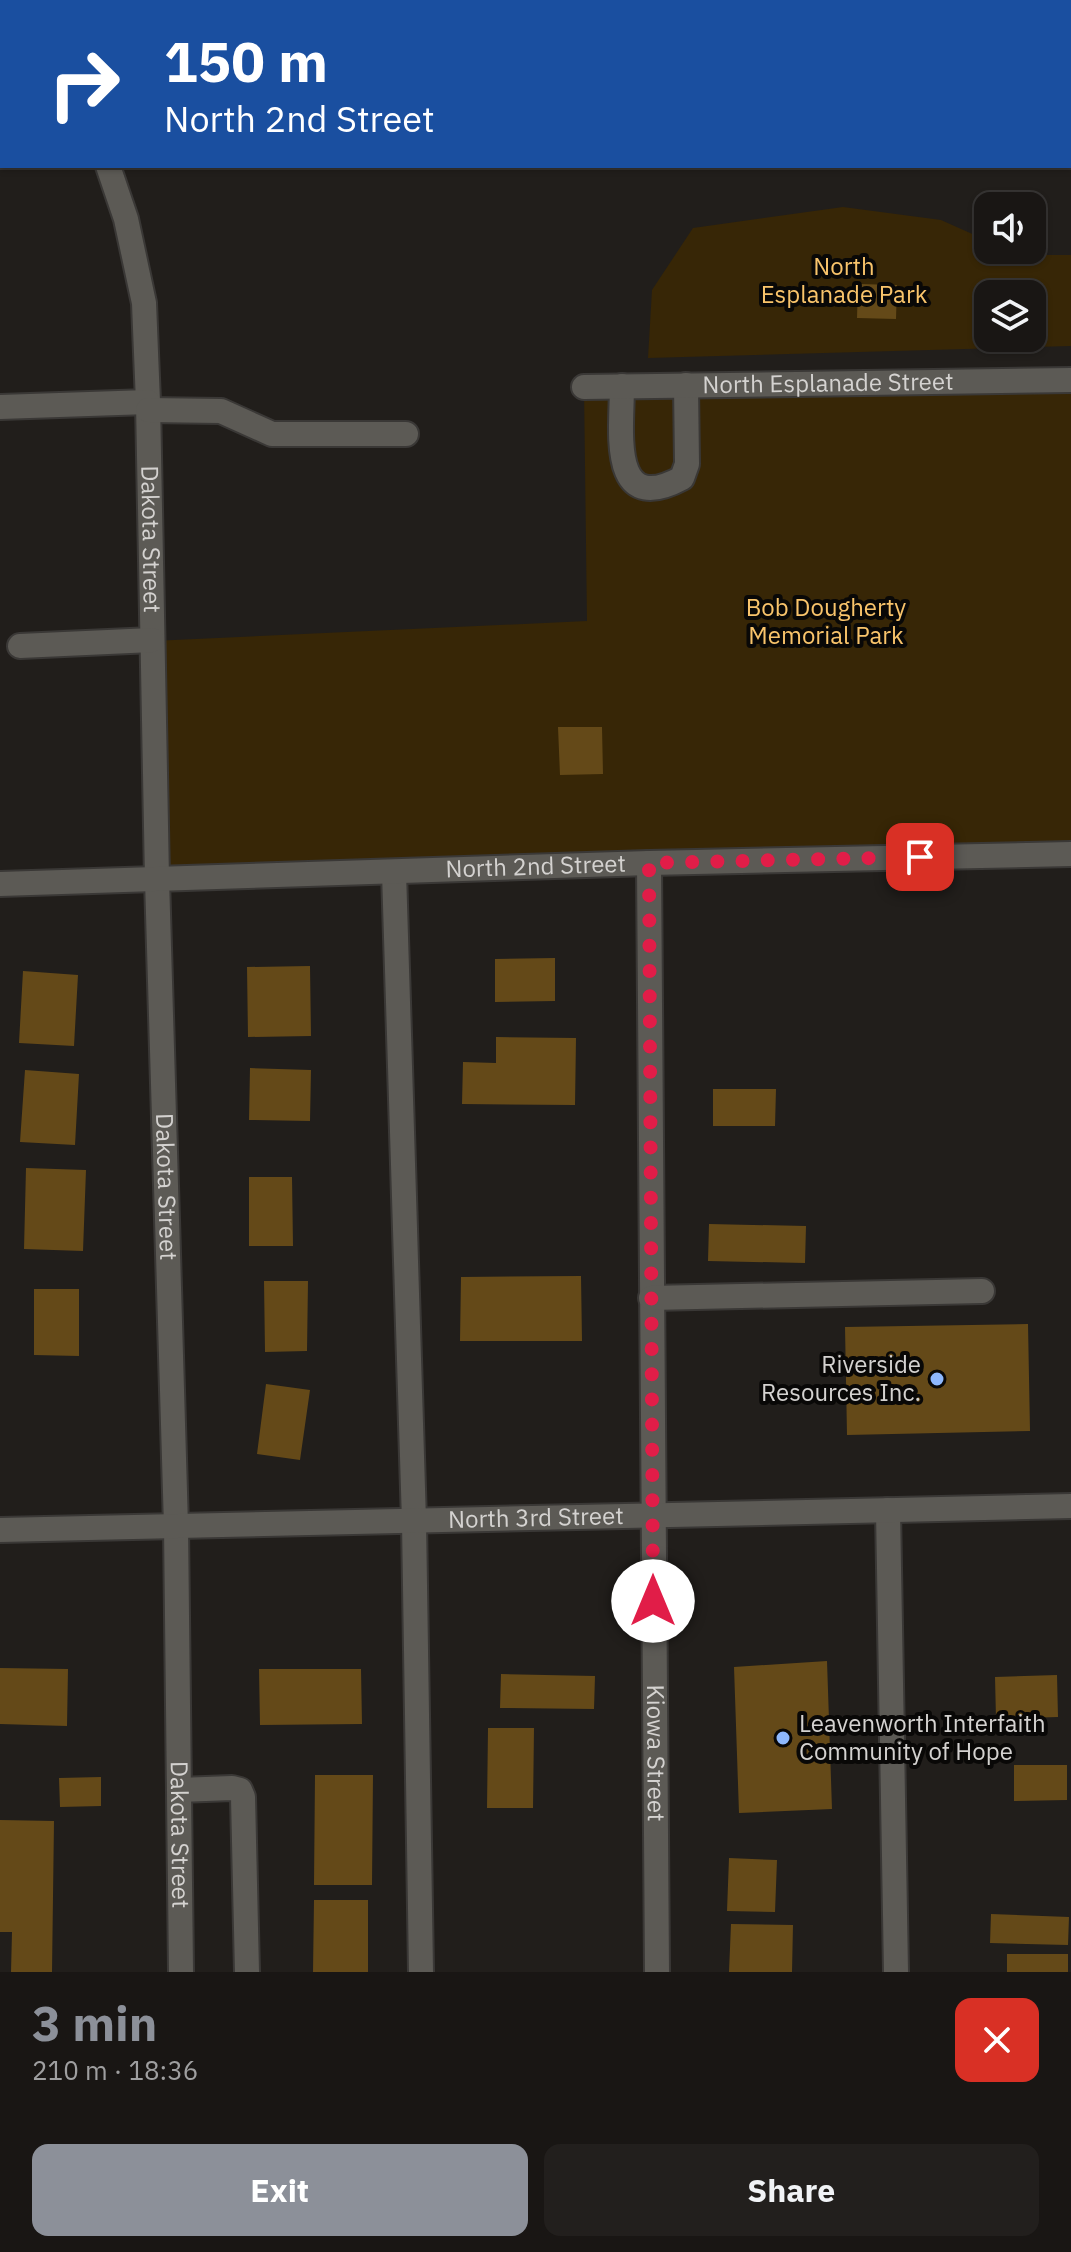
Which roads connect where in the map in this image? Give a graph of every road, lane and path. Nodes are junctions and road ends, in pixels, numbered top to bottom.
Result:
1 (109, 168) edge
2 (1071, 380) edge
3 (686, 385) junction
4 (622, 386) junction
5 (584, 387) dead end
6 (148, 406) junction
7 (0, 407) edge
8 (406, 434) dead end
9 (152, 640) junction
10 (20, 646) dead end
11 (1071, 854) edge
12 (649, 863) junction
13 (394, 872) junction
14 (157, 879) junction
15 (0, 884) edge
16 (982, 1291) dead end
17 (651, 1298) junction
18 (1071, 1506) edge
19 (888, 1510) junction
20 (652, 1515) junction
21 (414, 1521) junction
22 (176, 1526) junction
23 (0, 1530) edge
24 (179, 1790) junction
25 (181, 1972) edge
26 (247, 1972) edge
27 (421, 1972) edge
28 (657, 1972) edge
29 (896, 1972) edge

1 - 6 street, Dakota Street
2 - 3 street, North Esplanade Street
3 - 4 street, North Esplanade Street
3 - 4 street
4 - 5 street, North Esplanade Street
6 - 7 street
6 - 8 street
6 - 9 street, Dakota Street
9 - 10 street
9 - 14 street, Dakota Street
11 - 12 street, North 2nd Street
12 - 13 street, North 2nd Street
12 - 17 street, Kiowa Street
13 - 14 street, North 2nd Street
13 - 21 street
14 - 15 street, North 2nd Street
14 - 22 street, Dakota Street
16 - 17 street
17 - 20 street, Kiowa Street
18 - 19 street, North 3rd Street
19 - 20 street, North 3rd Street
19 - 29 street
20 - 21 street, North 3rd Street
20 - 28 street, Kiowa Street
21 - 22 street, North 3rd Street
21 - 27 street
22 - 23 street, North 3rd Street
22 - 24 street, Dakota Street
24 - 25 street, Dakota Street
24 - 26 street

